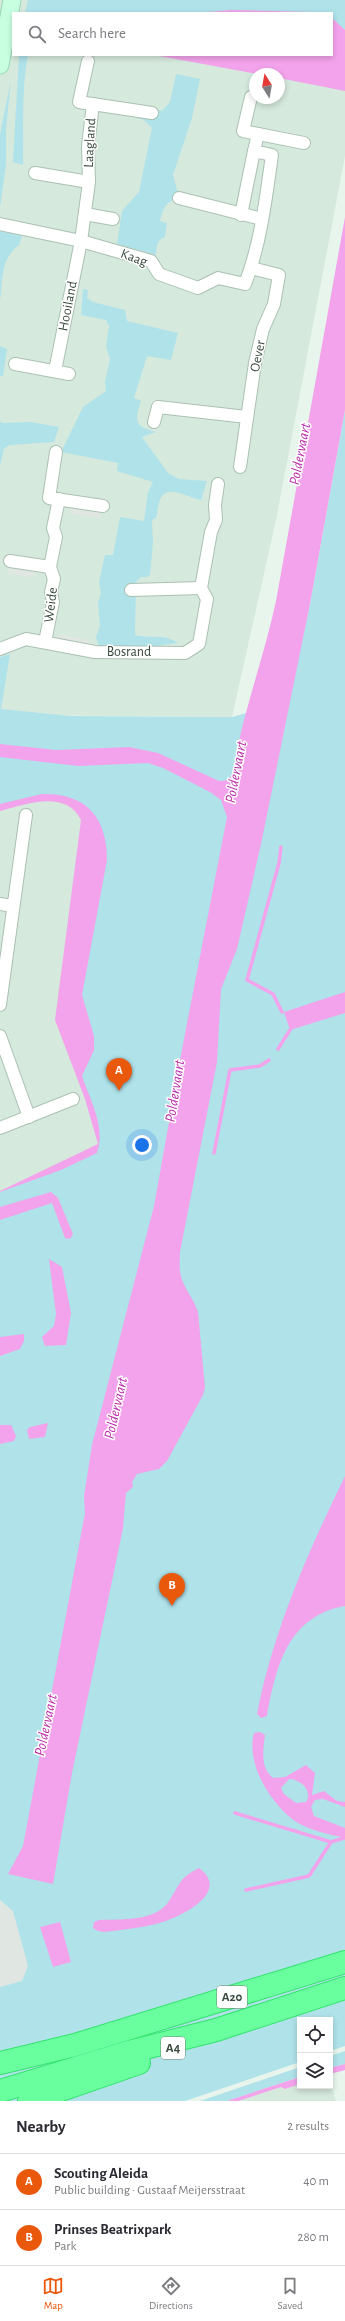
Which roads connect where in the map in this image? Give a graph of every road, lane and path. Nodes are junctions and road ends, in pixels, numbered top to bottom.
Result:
1 (12, 0) edge
2 (1, 54) edge
3 (88, 61) dead end
4 (93, 104) junction
5 (249, 104) edge
6 (152, 113) dead end
7 (258, 134) junction
8 (304, 143) dead end
9 (254, 152) junction
10 (35, 173) dead end
11 (89, 182) junction
12 (179, 198) dead end
13 (84, 214) junction
14 (241, 215) junction
15 (113, 219) dead end
16 (262, 219) junction
17 (0, 224) edge
18 (81, 241) junction
19 (251, 268) junction
20 (15, 364) dead end
21 (56, 371) junction
22 (69, 374) dead end
23 (247, 417) junction
24 (154, 422) dead end
25 (56, 452) dead end
26 (240, 467) dead end
27 (218, 484) dead end
28 (59, 499) junction
29 (103, 506) dead end
30 (10, 561) dead end
31 (50, 568) junction
32 (201, 588) junction
33 (131, 590) dead end
34 (45, 642) junction
35 (0, 649) edge
36 (26, 815) dead end
37 (0, 904) edge
38 (13, 906) junction
39 (0, 1005) edge
40 (0, 1036) edge
41 (73, 1099) dead end
42 (29, 1117) junction
43 (0, 1128) edge
44 (345, 1962) edge
45 (345, 1988) edge
46 (72, 2046) junction
47 (0, 2063) edge
48 (0, 2069) edge
49 (84, 2074) junction
50 (0, 2091) edge
51 (29, 2101) edge

1 - 2 main road
3 - 4 street, Laagland
4 - 6 street, Laagland
4 - 11 street, Laagland
5 - 7 street
7 - 8 street
7 - 9 street
9 - 14 street
9 - 16 street
10 - 11 street, Laagland
11 - 13 street, Laagland
12 - 14 street
13 - 15 street
13 - 18 street, Laagland
14 - 16 street
16 - 19 street
17 - 18 street, Kaag
18 - 19 street, Kaag
18 - 21 street, Hooiland
19 - 23 street, Oever
20 - 21 street
21 - 22 street
23 - 24 street
23 - 26 street, Oever
25 - 28 street
27 - 32 street, Bosrand
28 - 29 street
28 - 31 street, Weide
30 - 31 street, Weide
31 - 34 street, Weide
32 - 33 street
32 - 34 street, Bosrand
34 - 35 street, Bosrand
36 - 38 street
37 - 38 street
38 - 39 street
40 - 42 street
41 - 42 street
42 - 43 street
44 - 46 highway, A20
45 - 49 highway, A20
46 - 47 highway, A20
46 - 48 highway, A20
49 - 50 highway, A20
49 - 51 highway

